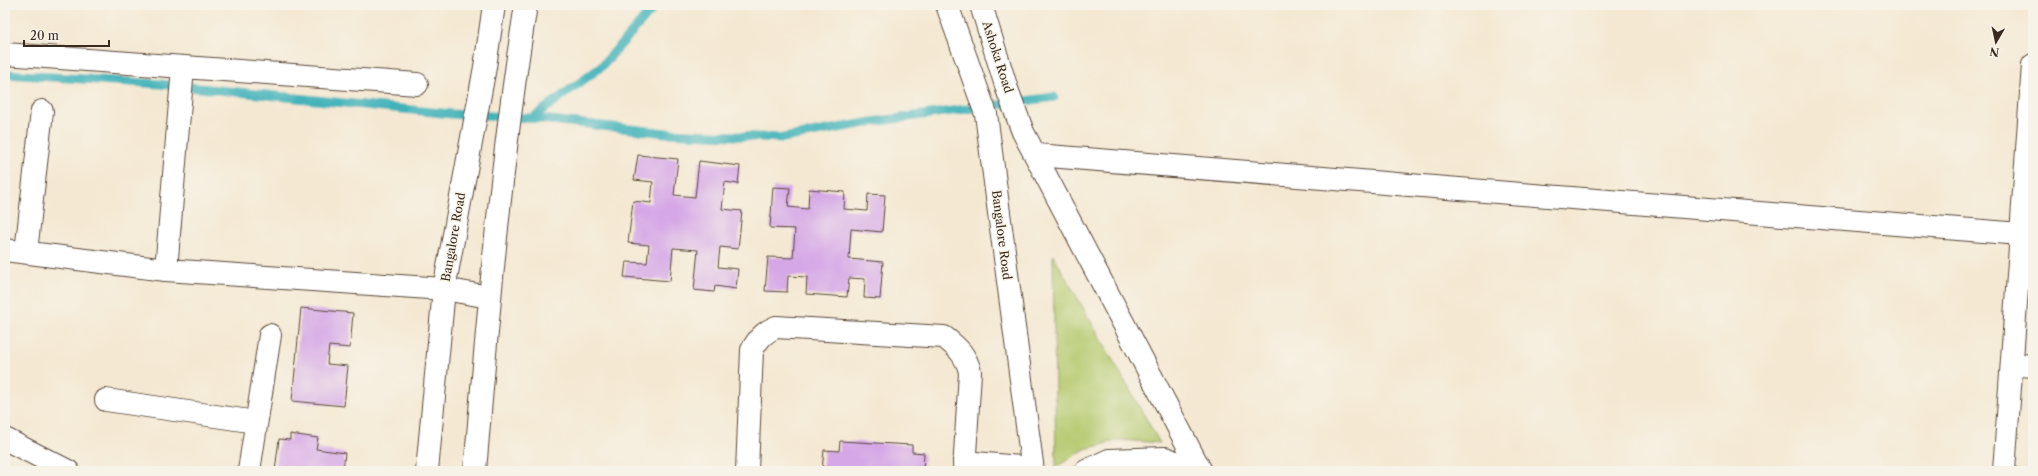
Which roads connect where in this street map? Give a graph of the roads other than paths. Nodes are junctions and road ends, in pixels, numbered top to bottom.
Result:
1 (494, 5) edge
2 (526, 5) edge
3 (947, 5) edge
4 (980, 5) edge
5 (5, 54) edge
6 (2033, 65) edge
7 (182, 67) junction
8 (417, 84) dead end
9 (42, 111) dead end
10 (1036, 155) junction
11 (2028, 198) edge
12 (2027, 234) edge
13 (5, 250) edge
14 (26, 252) junction
15 (166, 270) junction
16 (444, 289) junction
17 (489, 297) junction
18 (270, 335) dead end
19 (2012, 364) junction
20 (2033, 366) edge
21 (106, 400) dead end
22 (256, 422) junction
23 (5, 439) edge
24 (964, 466) edge
25 (1033, 470) edge
26 (68, 471) edge
27 (249, 471) edge
28 (427, 471) edge
29 (475, 471) edge
30 (748, 471) edge
31 (1086, 471) edge
32 (1200, 471) edge
33 (2004, 471) edge

1 - 16 street, Bangalore Road
2 - 17 street
3 - 25 street, Bangalore Road
4 - 10 street, Ashoka Road
5 - 7 street
6 - 11 street
7 - 8 street
7 - 15 street
9 - 14 street
10 - 12 street
10 - 32 street, Ashoka Road
11 - 12 street
12 - 19 street
13 - 14 street
14 - 15 street
15 - 16 street
16 - 17 street
16 - 28 street, Bangalore Road
17 - 29 street
18 - 22 street
19 - 20 street
19 - 33 street
21 - 22 street
22 - 27 street
23 - 26 street
24 - 25 street
24 - 30 street
31 - 32 street

